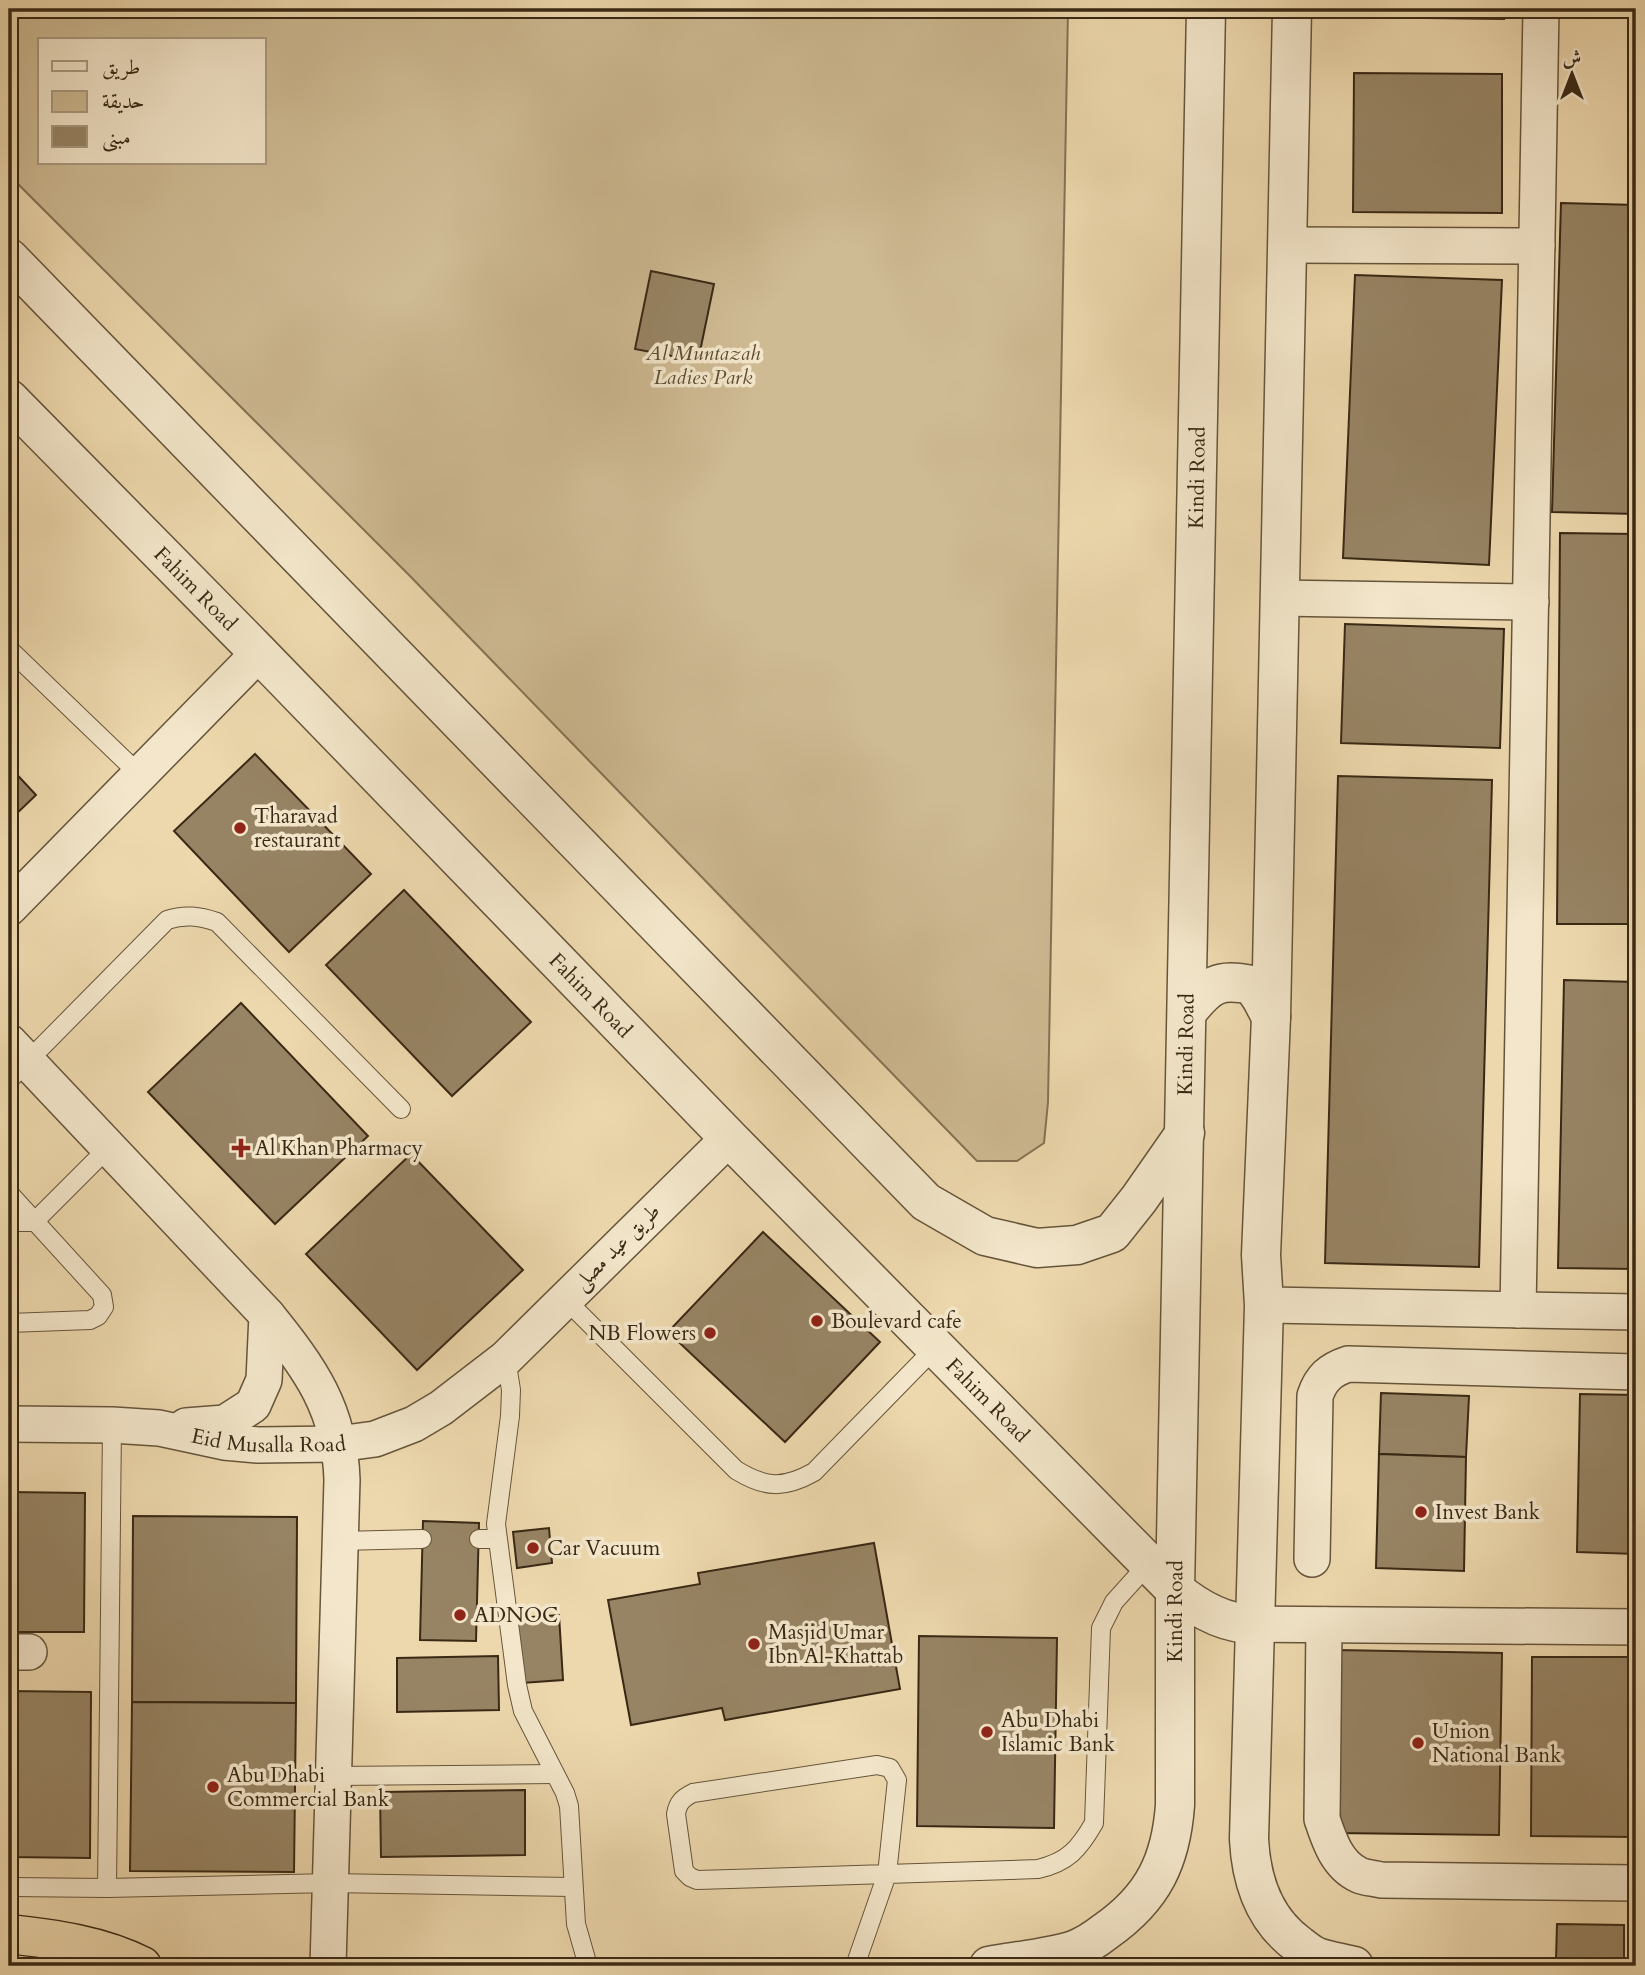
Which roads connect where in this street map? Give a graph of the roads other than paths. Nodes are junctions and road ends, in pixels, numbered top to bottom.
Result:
1 (1206, 9) edge
2 (1292, 9) edge
3 (1541, 9) edge
4 (1288, 244) junction
5 (1537, 246) junction
6 (9, 258) edge
7 (9, 399) edge
8 (1279, 598) junction
9 (1531, 602) junction
10 (9, 649) edge
11 (259, 653) junction
12 (140, 775) junction
13 (9, 908) edge
14 (1188, 1011) junction
15 (1271, 1017) junction
16 (15, 1061) edge
17 (401, 1109) dead end
18 (1185, 1133) junction
19 (729, 1138) junction
20 (108, 1148) junction
21 (9, 1193) edge
22 (9, 1222) edge
23 (34, 1222) junction
24 (565, 1299) junction
25 (1264, 1305) junction
26 (1518, 1310) junction
27 (1636, 1312) edge
28 (267, 1315) junction
29 (9, 1323) edge
30 (936, 1348) junction
31 (506, 1358) junction
32 (1636, 1372) edge
33 (9, 1424) edge
34 (112, 1425) junction
35 (159, 1428) junction
36 (338, 1444) junction
37 (422, 1539) dead end
38 (479, 1539) dead end
39 (497, 1539) junction
40 (340, 1541) junction
41 (1312, 1559) dead end
42 (1149, 1563) junction
43 (1175, 1590) junction
44 (1254, 1624) junction
45 (1324, 1625) junction
46 (1636, 1628) edge
47 (554, 1774) junction
48 (333, 1776) junction
49 (887, 1874) junction
50 (1636, 1882) edge
51 (330, 1883) junction
52 (9, 1887) edge
53 (573, 1887) junction
54 (107, 1888) junction
55 (9, 1934) edge
56 (142, 1966) edge
57 (328, 1966) edge
58 (588, 1966) edge
59 (855, 1966) edge
60 (989, 1966) edge
61 (1354, 1966) edge

1 - 14 street, Kindi Road
2 - 4 street
3 - 5 street
4 - 5 street
4 - 8 street
5 - 9 street
6 - 18 street
7 - 11 street, Fahim Road
8 - 9 street
8 - 15 street
9 - 26 street
10 - 12 lane
11 - 12 street
11 - 19 street, Fahim Road
12 - 13 street
14 - 15 street
14 - 18 street, Kindi Road
15 - 25 street
16 - 17 lane
16 - 20 street
18 - 43 street, Kindi Road
19 - 24 street, طريق عيد مصلى
19 - 30 street, Fahim Road
20 - 23 lane
20 - 28 street
21 - 23 lane
22 - 23 lane
23 - 29 lane
24 - 30 lane
24 - 31 street, طريق عيد مصلى
25 - 26 street
25 - 44 street
26 - 27 street
28 - 35 street
28 - 36 street
30 - 42 street, Fahim Road
31 - 36 street, Eid Musalla Road
31 - 39 lane
32 - 41 street
33 - 34 street, Eid Musalla Road
34 - 35 street, Eid Musalla Road
34 - 54 lane
35 - 36 street, Eid Musalla Road
36 - 40 street
37 - 40 lane
38 - 39 lane
39 - 47 lane
40 - 48 street
42 - 43 street, Fahim Road
42 - 49 lane
43 - 44 street, Fahim Road
43 - 60 street, Kindi Road
44 - 45 street
44 - 61 street
45 - 46 street
45 - 50 street
47 - 48 lane
47 - 53 lane
48 - 51 street
49 - 49 lane
49 - 59 lane
51 - 53 lane
51 - 54 lane
51 - 57 street
52 - 54 lane
53 - 58 lane
55 - 56 highway

